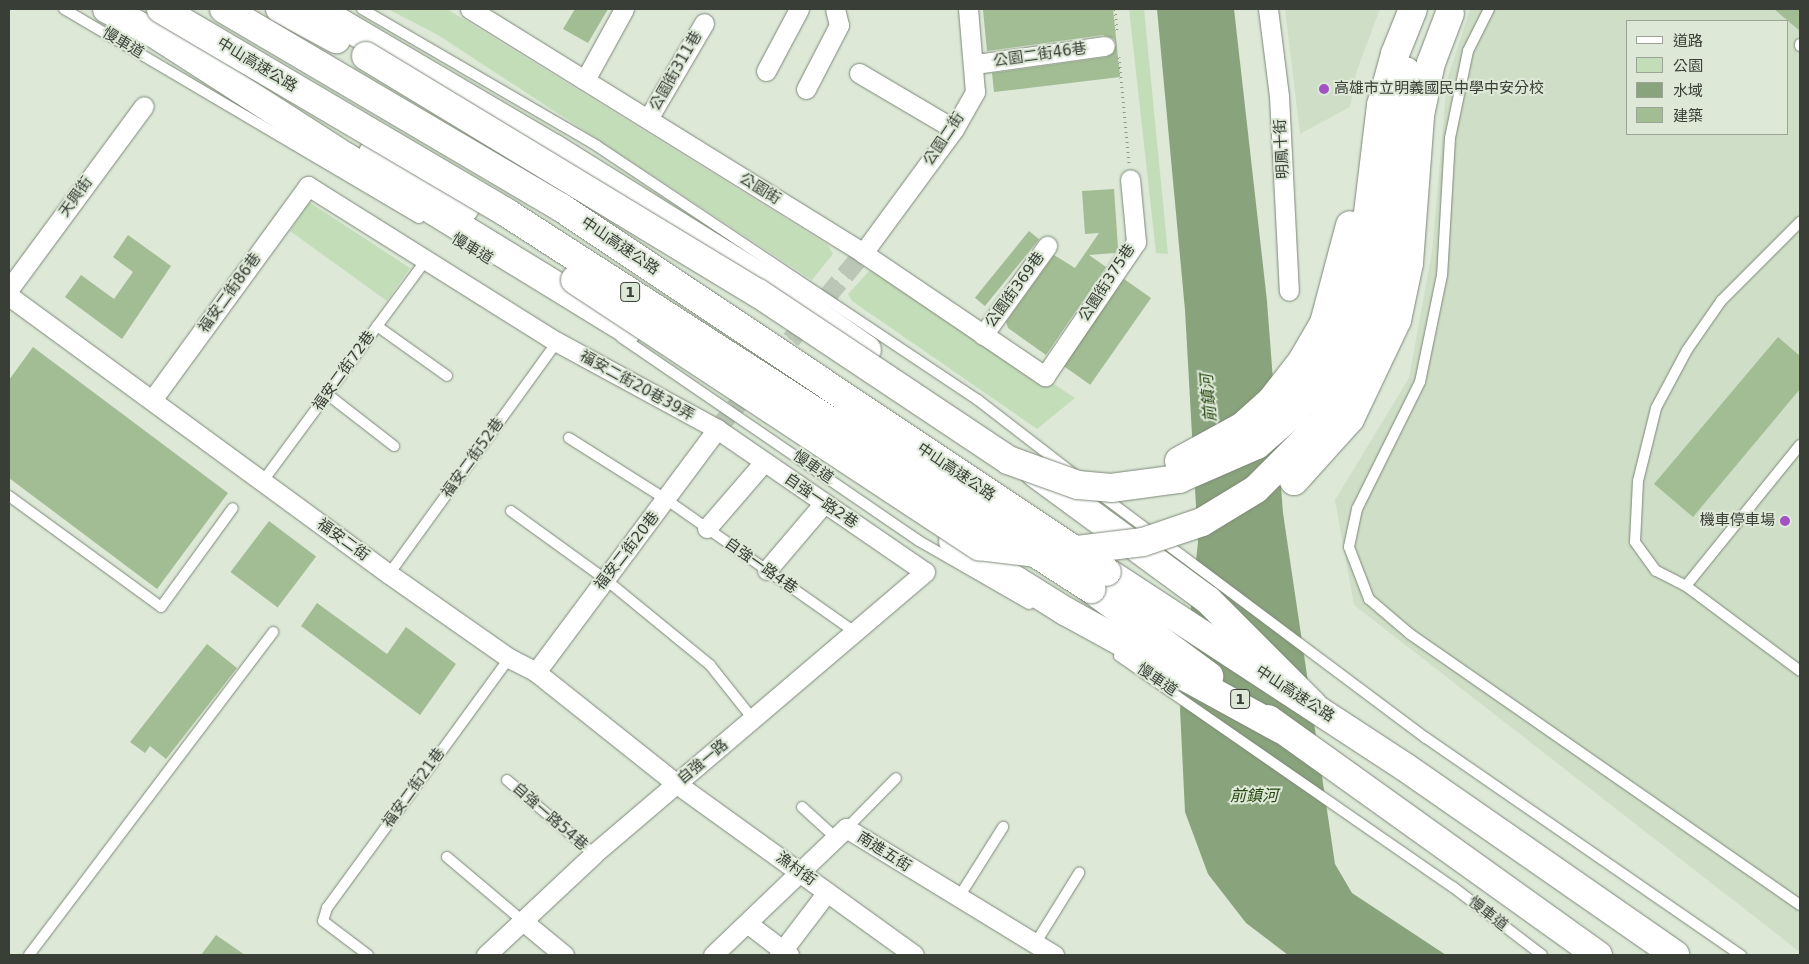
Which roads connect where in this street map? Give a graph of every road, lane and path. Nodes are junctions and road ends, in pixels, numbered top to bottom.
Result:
1 (64, 9) edge
2 (107, 9) edge
3 (224, 9) edge
4 (280, 9) edge
5 (317, 9) edge
6 (362, 9) edge
7 (470, 9) edge
8 (624, 9) edge
9 (799, 9) edge
10 (835, 9) edge
11 (968, 9) edge
12 (1115, 9) edge
13 (1268, 9) edge
14 (1401, 9) edge
15 (1413, 9) edge
16 (1489, 9) edge
17 (1440, 11) edge
18 (156, 20) edge
19 (704, 23) dead end
20 (1114, 43) junction
21 (975, 64) junction
22 (766, 71) dead end
23 (859, 72) dead end
24 (585, 80) junction
25 (806, 89) dead end
26 (144, 106) dead end
27 (648, 119) junction
28 (954, 129) junction
29 (1130, 179) joint
30 (308, 186) joint
31 (1800, 222) edge
32 (432, 225) dead end
33 (1047, 246) dead end
34 (863, 253) junction
35 (483, 256) dead end
36 (426, 260) junction
37 (9, 289) edge
38 (1290, 290) dead end
39 (9, 296) edge
40 (377, 326) junction
41 (983, 335) junction
42 (557, 342) junction
43 (447, 376) dead end
44 (1045, 376) joint
45 (327, 394) junction
46 (152, 400) junction
47 (717, 430) junction
48 (569, 438) dead end
49 (1800, 445) edge
50 (394, 446) dead end
51 (996, 452) junction
52 (764, 462) junction
53 (263, 482) junction
54 (9, 496) edge
55 (667, 500) junction
56 (824, 503) junction
57 (233, 508) dead end
58 (511, 511) dead end
59 (707, 528) junction
60 (1179, 566) junction
61 (766, 570) junction
62 (925, 572) joint
63 (389, 574) junction
64 (605, 579) junction
65 (1686, 586) junction
66 (1037, 609) dead end
67 (273, 632) dead end
68 (855, 632) junction
69 (1105, 648) dead end
70 (509, 658) junction
71 (1800, 671) edge
72 (536, 672) junction
73 (1313, 705) junction
74 (753, 720) junction
75 (1282, 730) junction
76 (896, 778) dead end
77 (507, 780) dead end
78 (677, 784) junction
79 (802, 807) dead end
80 (1003, 827) dead end
81 (839, 835) junction
82 (594, 854) junction
83 (447, 857) dead end
84 (800, 872) junction
85 (1079, 873) dead end
86 (826, 892) junction
87 (959, 897) junction
88 (1800, 905) edge
89 (524, 922) junction
90 (747, 923) junction
91 (1035, 944) junction
92 (784, 954) edge
93 (29, 955) edge
94 (368, 955) edge
95 (486, 955) edge
96 (564, 955) edge
97 (713, 955) edge
98 (914, 955) edge
99 (1054, 955) edge
100 (1542, 955) edge
101 (1598, 955) edge
102 (1675, 955) edge
103 (1741, 955) edge

1 - 32 lane, 慢車道
2 - 18 highway
3 - 73 highway, 中山高速公路 / 1, bridge
4 - 51 highway, bridge
5 - 60 highway
6 - 60 lane
7 - 24 street, 公園街
8 - 24 street
9 - 22 street
10 - 25 street
11 - 21 street, 公園二街
12 - 20 path
13 - 38 street, 明鳳十街
14 - 51 highway, bridge
15 - 51 highway, bridge
16 - 88 lane
17 - 18 highway, bridge
18 - 75 highway
18 - 75 highway, 中山高速公路 / 1, bridge
19 - 27 street, 公園街311巷
20 - 21 street, 公園二街46巷
20 - 29 path
21 - 28 street, 公園二街
23 - 28 street
24 - 27 street, 公園街
26 - 37 street, 天興街
27 - 34 street, 公園街
28 - 34 street, 公園二街
29 - 44 street, 公園街375巷
30 - 36 street, 福安二街20巷39弄
30 - 46 street, 福安二街86巷
31 - 65 lane
33 - 41 street, 公園街369巷
34 - 41 street, 公園街
35 - 66 lane, 慢車道
36 - 40 lane, 福安二街72巷
36 - 42 street, 福安二街20巷39弄
39 - 46 street, 福安二街
40 - 43 lane
40 - 45 lane, 福安二街72巷
41 - 44 street, 公園街
42 - 47 street, 福安二街20巷39弄
42 - 63 lane, 福安二街52巷
45 - 50 lane
45 - 53 lane, 福安二街72巷
46 - 53 street, 福安二街
47 - 52 street, 自強一路2巷
47 - 55 street, 福安二街20巷
48 - 55 lane, 自強一路4巷
49 - 65 lane
52 - 56 street, 自強一路2巷
52 - 59 street
53 - 63 street, 福安二街
54 - 57 lane
55 - 59 lane, 自強一路4巷
55 - 64 street, 福安二街20巷
56 - 61 street
56 - 62 street, 自強一路2巷
58 - 64 lane
59 - 61 lane, 自強一路4巷
60 - 73 highway
60 - 103 lane
61 - 68 lane, 自強一路4巷
62 - 68 street, 自強一路
63 - 70 street, 福安二街
64 - 72 street, 福安二街20巷
64 - 74 lane
65 - 71 lane
67 - 93 lane
68 - 74 street, 自強一路
69 - 100 lane, 慢車道
70 - 72 street, 福安二街
70 - 94 lane, 福安二街21巷
72 - 78 street, 福安二街
73 - 102 highway, 中山高速公路 / 1
74 - 78 street, 自強一路
75 - 101 highway, 中山高速公路 / 1
76 - 81 lane
77 - 82 lane, 自強一路54巷
78 - 82 street, 自強一路
78 - 84 street, 漁村街
79 - 81 lane
80 - 87 lane
81 - 84 street, 南進五街
81 - 87 street, 南進五街
82 - 89 street, 自強一路
83 - 89 lane
84 - 86 street, 漁村街
84 - 90 street, 南進五街
85 - 91 lane
86 - 92 street
86 - 98 street, 漁村街
87 - 91 street, 南進五街
89 - 95 street, 自強一路
89 - 96 street
90 - 92 street
90 - 97 street, 南進五街
91 - 99 street, 南進五街

